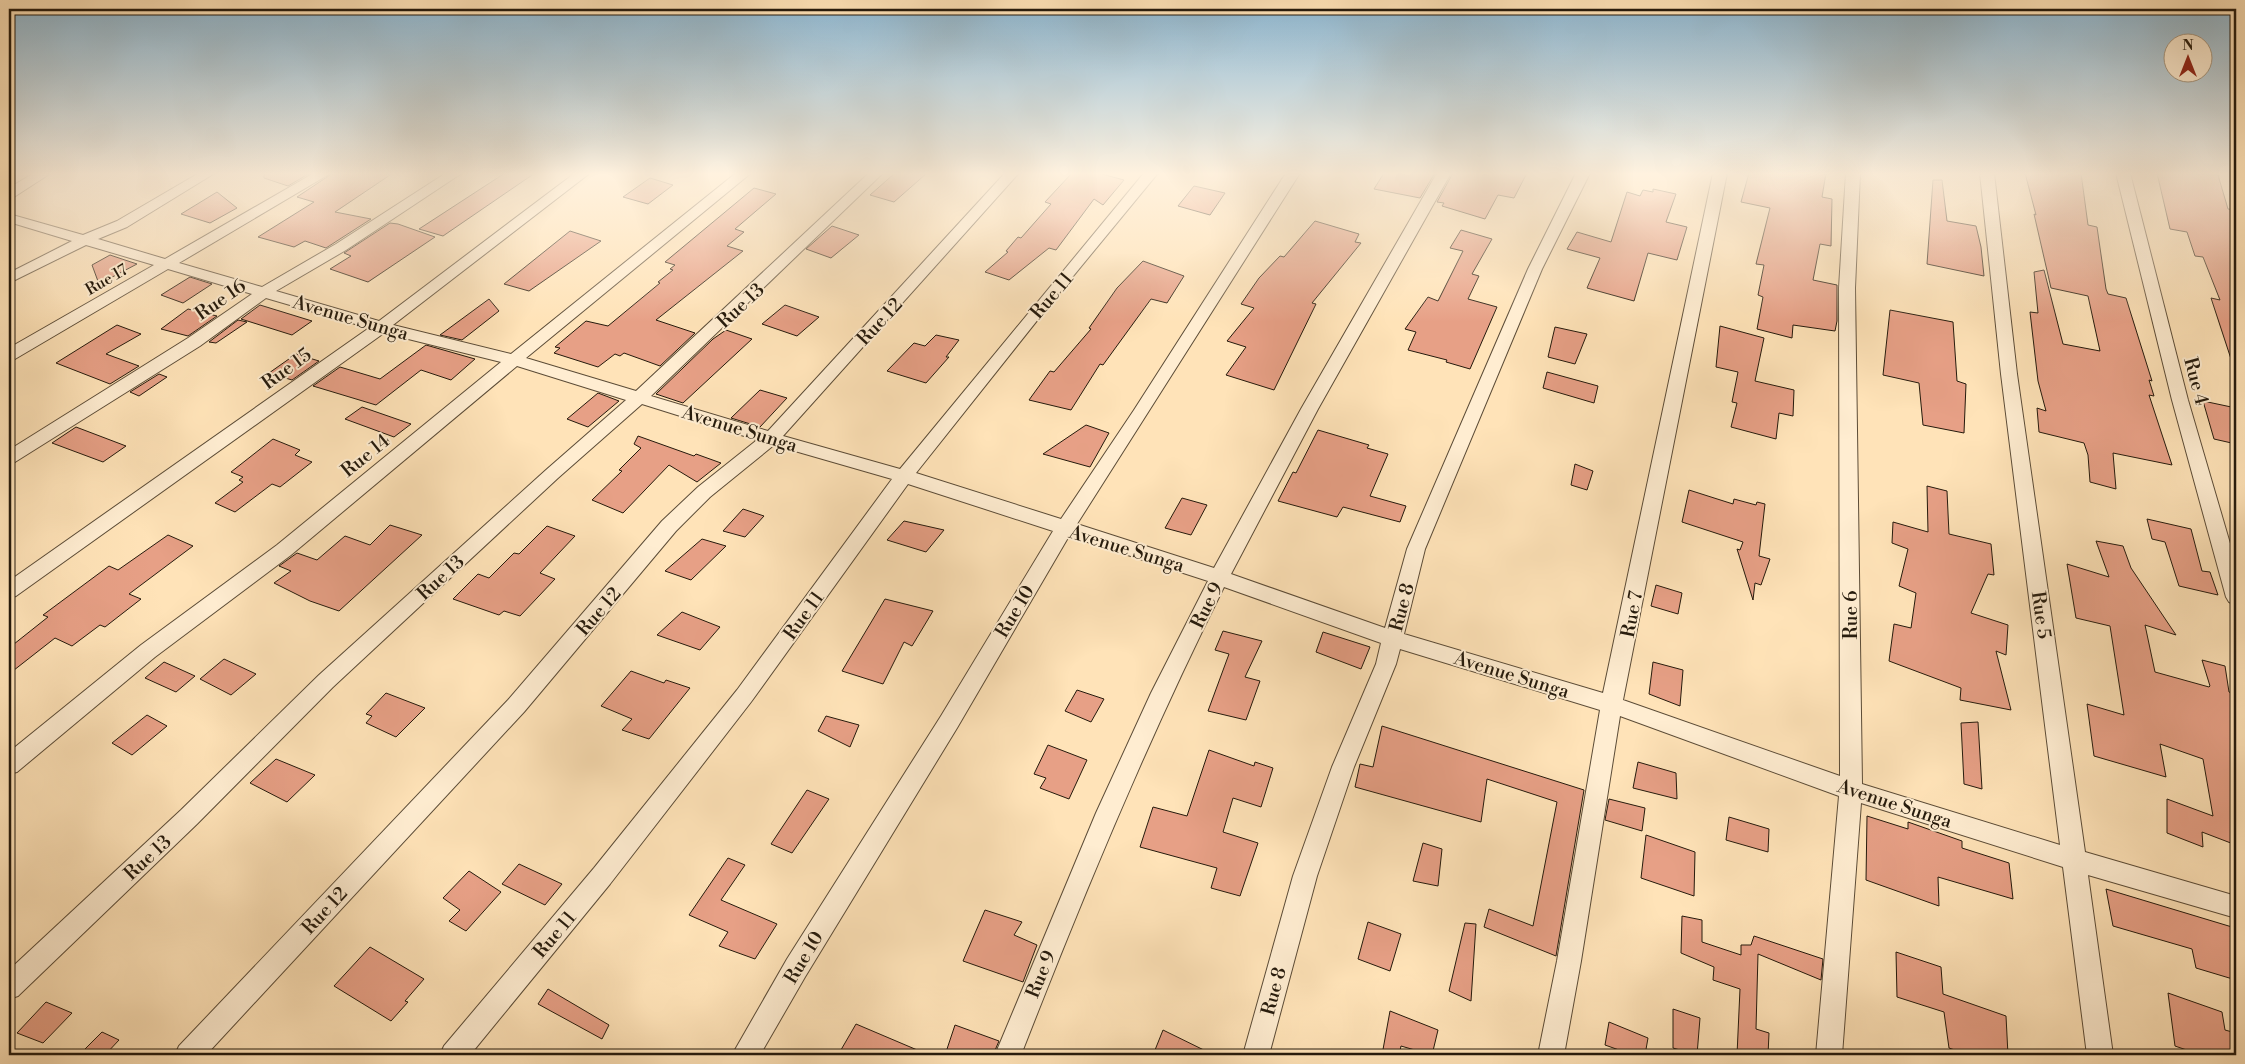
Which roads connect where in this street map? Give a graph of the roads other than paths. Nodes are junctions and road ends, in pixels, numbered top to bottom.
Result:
1 (25, 223) edge
2 (124, 223) edge
3 (238, 223) edge
4 (380, 223) edge
5 (519, 223) edge
6 (683, 223) edge
7 (824, 223) edge
8 (968, 223) edge
9 (1111, 223) edge
10 (1261, 223) edge
11 (1416, 223) edge
12 (1558, 223) edge
13 (1710, 223) edge
14 (1850, 223) edge
15 (1992, 223) edge
16 (2135, 223) edge
17 (86, 240) junction
18 (168, 263) junction
19 (9, 279) edge
20 (264, 293) junction
21 (381, 327) junction
22 (9, 355) edge
23 (515, 360) junction
24 (640, 397) junction
25 (771, 438) junction
26 (9, 458) edge
27 (904, 476) junction
28 (1064, 529) junction
29 (1219, 577) junction
30 (9, 591) edge
31 (2236, 597) edge
32 (1393, 639) junction
33 (1612, 705) junction
34 (9, 765) edge
35 (1851, 790) junction
36 (2075, 860) junction
37 (2236, 907) edge
38 (9, 986) edge
39 (188, 1055) edge
40 (453, 1055) edge
41 (745, 1055) edge
42 (1008, 1055) edge
43 (1256, 1055) edge
44 (1551, 1055) edge
45 (1829, 1055) edge
46 (2100, 1055) edge

1 - 17 street, Avenue Sunga
2 - 17 street
3 - 18 street, Rue 17
4 - 20 street, Rue 16
5 - 21 street, Rue 15
6 - 23 street, Rue 14
7 - 24 street, Rue 13
8 - 25 street, Rue 12
9 - 27 street, Rue 11
10 - 28 street, Rue 10
11 - 29 street, Rue 9
12 - 32 street, Rue 8
13 - 33 street, Rue 7
14 - 35 street, Rue 6
15 - 36 street, Rue 5
16 - 31 street, Rue 4
17 - 18 street, Avenue Sunga
17 - 19 street
18 - 20 street, Avenue Sunga
18 - 22 street, Rue 17
20 - 21 street, Avenue Sunga
20 - 26 street, Rue 16
21 - 23 street, Avenue Sunga
21 - 30 street, Rue 15
23 - 24 street, Avenue Sunga
23 - 34 street, Rue 14
24 - 25 street, Avenue Sunga
24 - 38 street, Rue 13
25 - 27 street, Avenue Sunga
25 - 39 street, Rue 12
27 - 28 street, Avenue Sunga
27 - 40 street, Rue 11
28 - 29 street, Avenue Sunga
28 - 41 street, Rue 10
29 - 32 street, Avenue Sunga
29 - 42 street, Rue 9
32 - 33 street, Avenue Sunga
32 - 43 street, Rue 8
33 - 35 street, Avenue Sunga
33 - 44 street, Rue 7
35 - 36 street, Avenue Sunga
35 - 45 street, Rue 6
36 - 37 street, Avenue Sunga
36 - 46 street, Rue 5

